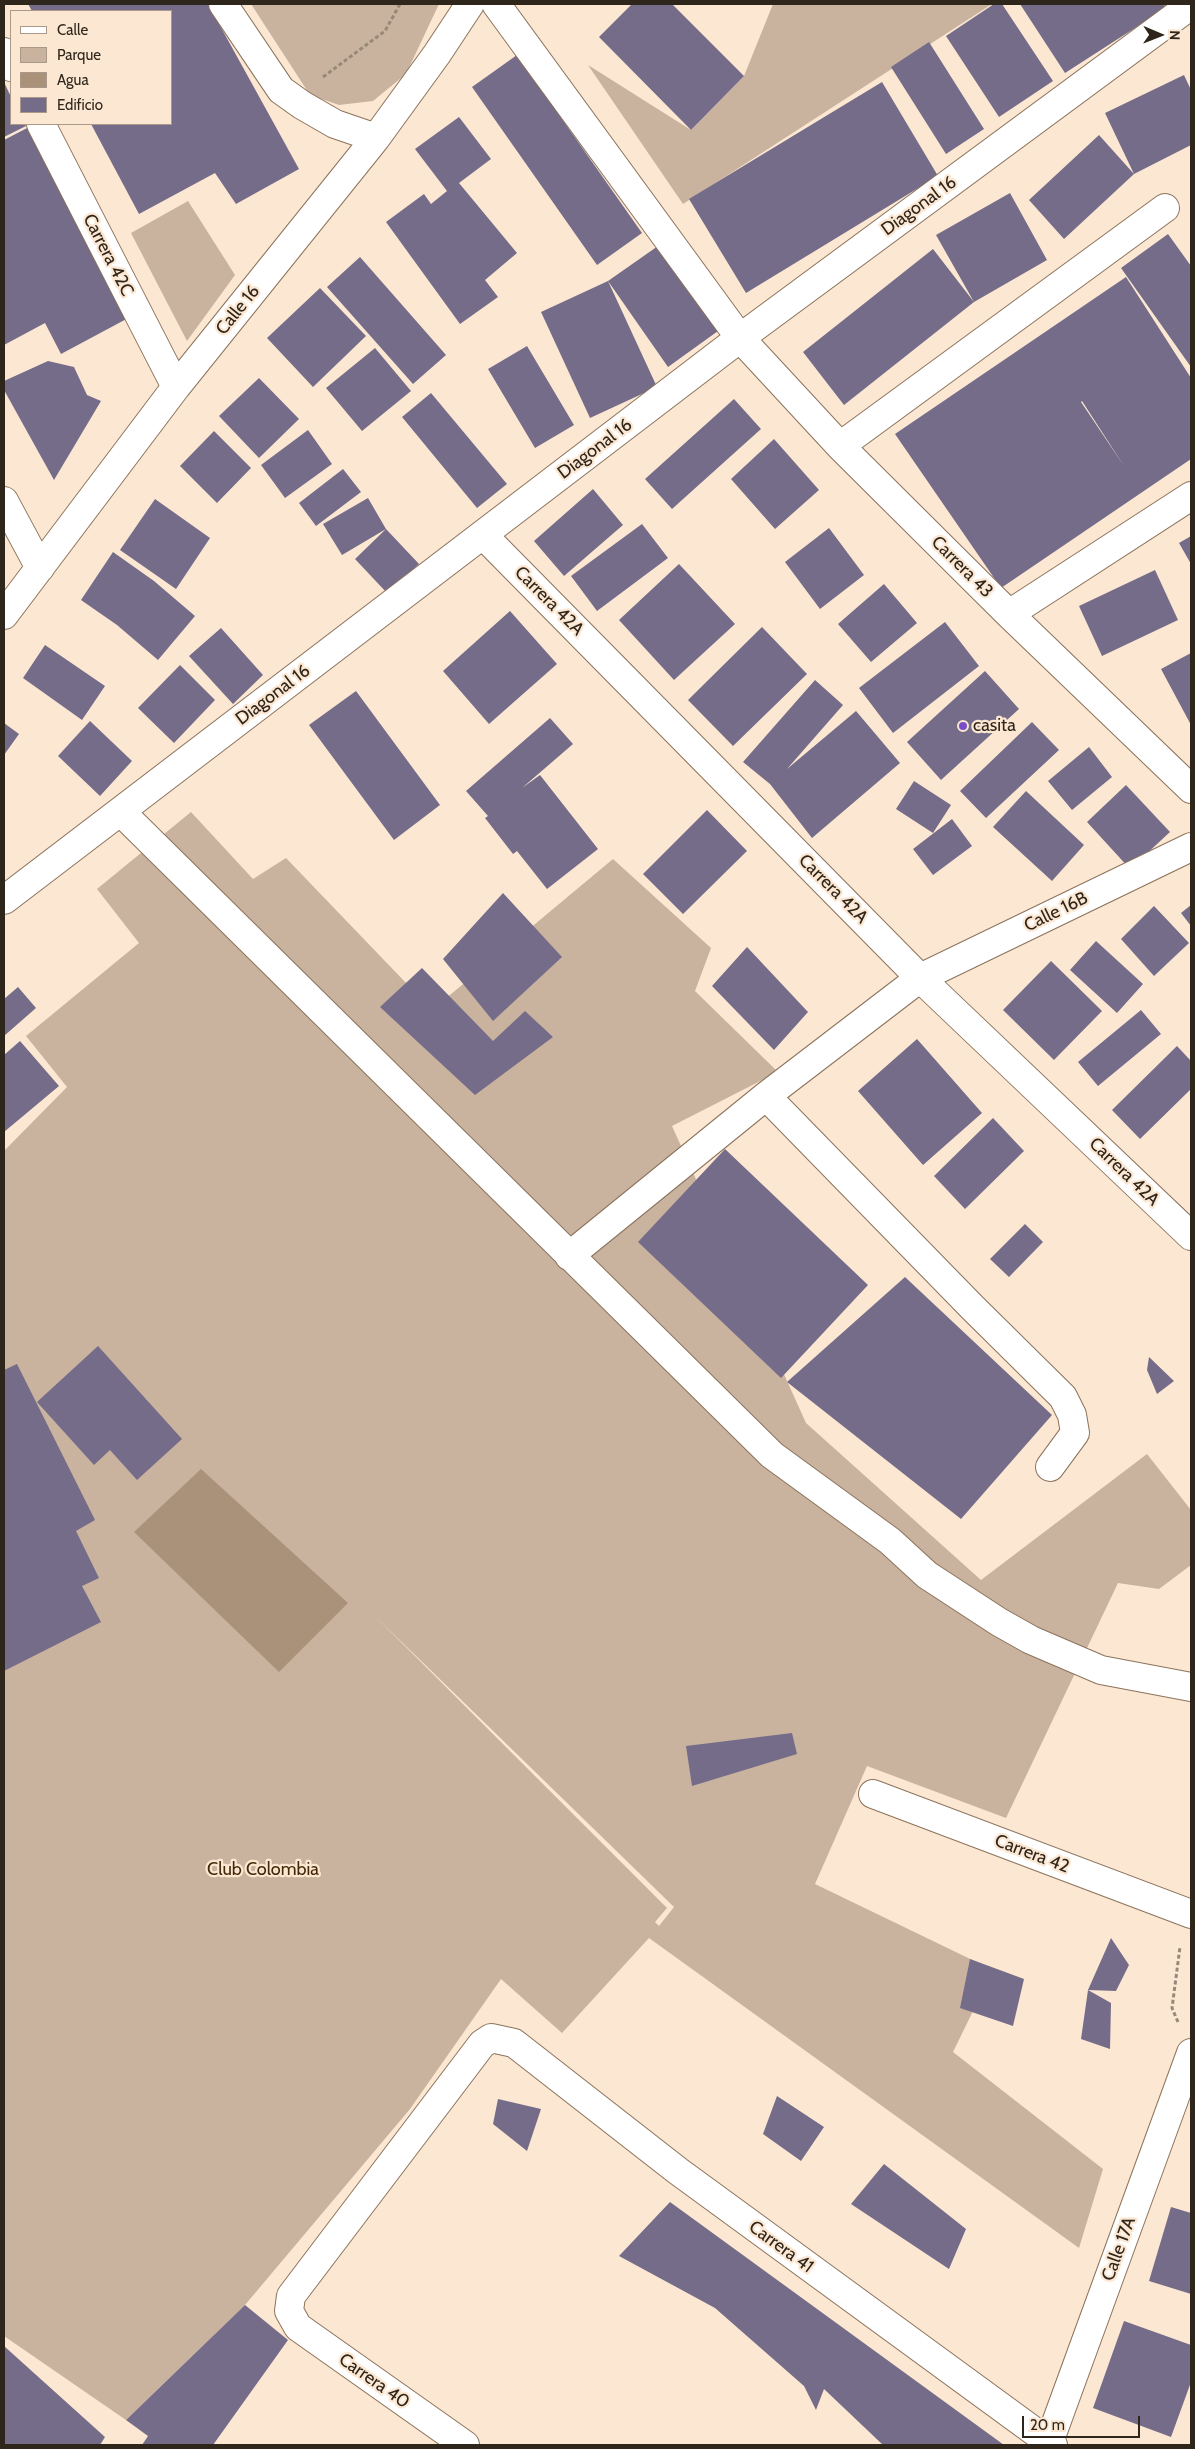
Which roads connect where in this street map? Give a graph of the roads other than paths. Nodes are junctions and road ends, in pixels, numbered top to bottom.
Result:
1 (223, 4) edge
2 (470, 4) edge
3 (496, 4) edge
4 (1189, 11) edge
5 (4, 52) edge
6 (10, 65) edge
7 (42, 125) edge
8 (376, 138) junction
9 (1165, 208) dead end
10 (740, 338) junction
11 (176, 387) junction
12 (840, 446) junction
13 (1191, 496) edge
14 (4, 501) edge
15 (483, 535) junction
16 (40, 568) junction
17 (1009, 614) junction
18 (4, 615) edge
19 (1191, 789) edge
20 (121, 812) junction
21 (1191, 846) edge
22 (4, 900) edge
23 (920, 978) junction
24 (766, 1096) junction
25 (1191, 1236) edge
26 (569, 1256) junction
27 (1050, 1467) dead end
28 (1191, 1686) edge
29 (873, 1794) dead end
30 (1188, 1912) edge
31 (1191, 2053) edge
32 (289, 2311) joint
33 (465, 2445) edge
34 (1050, 2445) edge

1 - 8 street
2 - 8 street, Calle 16
3 - 10 street, Carrera 43
4 - 10 street, Diagonal 16
5 - 6 street
7 - 11 street, Carrera 42C
8 - 11 street, Calle 16
9 - 12 street
10 - 12 street, Carrera 43
10 - 15 street, Diagonal 16
11 - 16 street, Calle 16
12 - 17 street, Carrera 43
13 - 17 street
14 - 16 street
15 - 20 street, Diagonal 16
15 - 23 street, Carrera 42A
16 - 18 street, Calle 16
17 - 19 street, Carrera 43
20 - 22 street, Diagonal 16
20 - 26 street
21 - 23 street, Calle 16B
23 - 24 street, Calle 16B
23 - 25 street, Carrera 42A
24 - 26 street, Calle 16B
24 - 27 street
26 - 28 street
29 - 30 street, Carrera 42
31 - 34 street, Calle 17A
32 - 33 street, Carrera 40
32 - 34 street, Carrera 41

